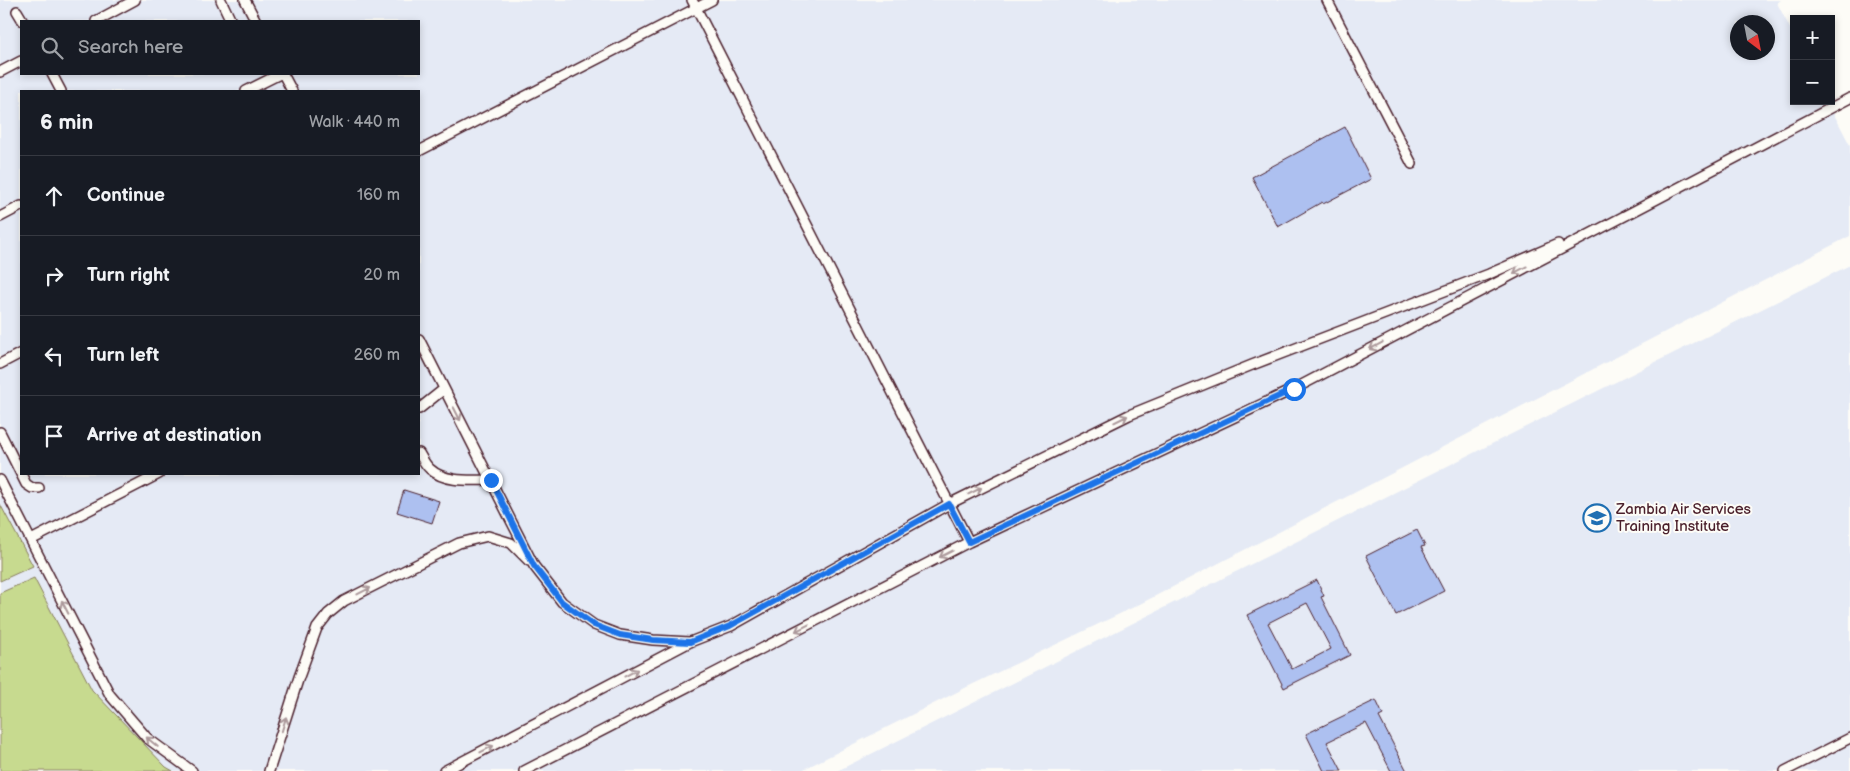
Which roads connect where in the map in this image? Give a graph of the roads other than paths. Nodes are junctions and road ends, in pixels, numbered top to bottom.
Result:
1 (136, 0) edge
2 (221, 0) edge
3 (246, 0) edge
4 (712, 0) edge
5 (1327, 0) edge
6 (694, 4) edge
7 (17, 11) dead end
8 (22, 20) edge
9 (98, 20) edge
10 (231, 20) edge
11 (256, 20) edge
12 (20, 62) edge
13 (0, 72) edge
14 (53, 75) edge
15 (259, 75) edge
16 (280, 75) edge
17 (283, 75) edge
18 (263, 82) junction
19 (60, 90) edge
20 (251, 90) edge
21 (291, 90) edge
22 (1850, 98) edge
23 (420, 150) edge
24 (1412, 164) dead end
25 (20, 206) edge
26 (1625, 215) junction
27 (0, 216) edge
28 (420, 343) edge
29 (20, 354) edge
30 (0, 364) edge
31 (444, 389) junction
32 (420, 408) edge
33 (0, 432) edge
34 (420, 455) edge
35 (20, 472) edge
36 (22, 475) edge
37 (156, 475) edge
38 (0, 480) edge
39 (491, 480) junction
40 (39, 488) dead end
41 (949, 504) junction
42 (31, 540) junction
43 (969, 542) junction
44 (534, 566) junction
45 (690, 642) junction
46 (1850, 738) edge
47 (192, 771) edge
48 (269, 771) edge
49 (444, 771) edge
50 (524, 771) edge
51 (1785, 771) edge

1 - 9 lane
2 - 10 lane
3 - 11 lane
4 - 6 lane
5 - 24 lane
6 - 23 lane
6 - 41 lane
7 - 8 lane
12 - 13 lane
14 - 19 lane
15 - 18 lane
16 - 18 lane
17 - 21 lane
18 - 20 lane
22 - 26 lane
25 - 27 lane
41 -> 26 lane
26 -> 43 lane
28 - 31 lane
29 - 30 lane
31 - 32 lane
31 -> 39 lane
33 - 35 lane
34 - 39 lane
36 - 40 lane
37 - 42 lane
38 - 42 lane
39 - 44 lane
41 - 43 lane
41 - 45 lane
47 -> 42 lane
43 -> 50 lane
44 - 45 lane
48 -> 44 lane
49 -> 45 lane
46 - 51 lane

